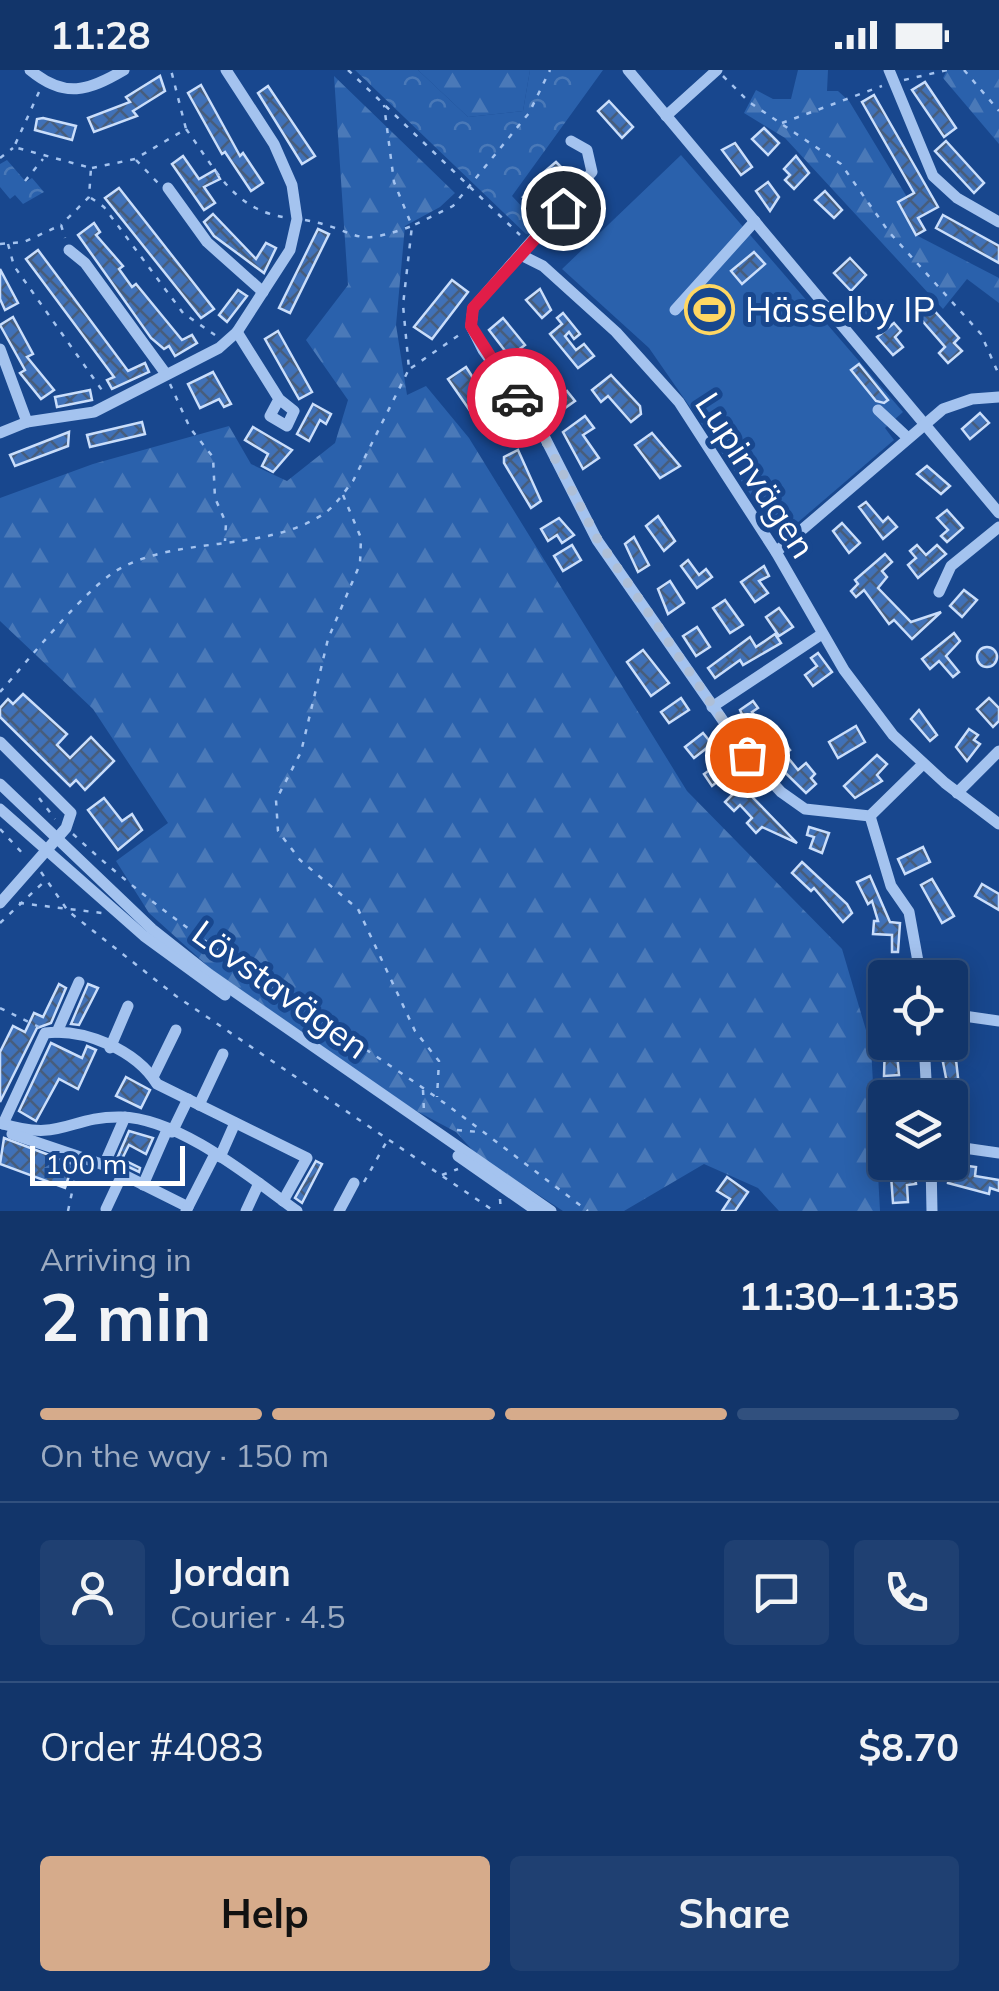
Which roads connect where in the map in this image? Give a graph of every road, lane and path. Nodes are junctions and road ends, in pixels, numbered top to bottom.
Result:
1 (30, 70) edge
2 (124, 70) edge
3 (171, 70) edge
4 (226, 70) edge
5 (348, 70) edge
6 (550, 70) edge
7 (628, 70) edge
8 (717, 70) edge
9 (947, 70) edge
10 (964, 70) edge
11 (890, 76) edge
12 (43, 81) junction
13 (384, 105) junction
14 (999, 111) edge
15 (666, 116) junction
16 (782, 123) junction
17 (186, 129) junction
18 (571, 141) dead end
19 (14, 146) junction
20 (44, 158) junction
21 (2, 159) edge
22 (135, 159) junction
23 (91, 168) junction
24 (26, 181) dead end
25 (467, 186) junction
26 (168, 188) joint
27 (90, 197) junction
28 (297, 219) junction
29 (754, 222) junction
30 (999, 222) edge
31 (60, 225) junction
32 (412, 226) junction
33 (537, 239) junction
34 (0, 244) edge
35 (8, 244) junction
36 (568, 244) dead end
37 (69, 250) joint
38 (523, 256) junction
39 (264, 292) junction
40 (675, 310) dead end
41 (471, 326) junction
42 (238, 332) junction
43 (226, 342) junction
44 (0, 349) edge
45 (409, 369) junction
46 (166, 374) junction
47 (999, 375) edge
48 (999, 397) edge
49 (279, 398) dead end
50 (112, 405) junction
51 (878, 410) dead end
52 (26, 422) junction
53 (924, 424) junction
54 (0, 433) edge
55 (908, 438) junction
56 (342, 494) junction
57 (999, 513) edge
58 (999, 527) edge
59 (225, 543) junction
60 (776, 552) junction
61 (939, 592) dead end
62 (822, 634) junction
63 (0, 692) edge
64 (712, 707) junction
65 (0, 742) edge
66 (999, 750) edge
67 (922, 764) junction
68 (0, 784) edge
69 (957, 792) junction
70 (0, 809) edge
71 (47, 812) dead end
72 (870, 816) junction
73 (999, 824) edge
74 (66, 828) junction
75 (0, 829) edge
76 (56, 839) junction
77 (20, 850) junction
78 (45, 852) junction
79 (19, 864) dead end
80 (34, 864) junction
81 (48, 880) junction
82 (0, 903) edge
83 (19, 904) junction
84 (68, 911) junction
85 (0, 923) edge
86 (114, 924) dead end
87 (918, 960) edge
88 (80, 982) dead end
89 (128, 1006) dead end
90 (0, 1008) edge
91 (968, 1017) edge
92 (999, 1021) edge
93 (176, 1030) dead end
94 (51, 1033) junction
95 (110, 1048) junction
96 (223, 1054) dead end
97 (153, 1077) junction
98 (423, 1089) junction
99 (437, 1098) junction
100 (194, 1102) junction
101 (424, 1114) dead end
102 (125, 1117) junction
103 (236, 1123) junction
104 (1, 1125) edge
105 (169, 1131) junction
106 (450, 1132) dead end
107 (479, 1132) junction
108 (387, 1140) junction
109 (968, 1149) edge
110 (999, 1153) edge
111 (217, 1156) junction
112 (104, 1166) junction
113 (464, 1167) dead end
114 (122, 1174) junction
115 (440, 1175) junction
116 (931, 1180) edge
117 (259, 1183) junction
118 (359, 1183) joint
119 (143, 1184) junction
120 (500, 1192) dead end
121 (170, 1198) junction
122 (283, 1201) junction
123 (106, 1209) edge
124 (187, 1209) edge
125 (163, 1211) edge
126 (246, 1211) edge
127 (296, 1211) edge
128 (339, 1211) edge
129 (494, 1211) edge
130 (501, 1211) edge
131 (536, 1211) edge
132 (552, 1211) edge
133 (588, 1211) edge
134 (932, 1211) edge

1 - 12 street
2 - 12 street
3 - 17 path
4 - 28 street
5 - 13 path
6 - 25 path
7 - 15 street
8 - 15 street
8 - 16 path
9 - 11 path
10 - 14 path
11 - 16 path
11 - 30 street
12 - 19 path
13 - 25 path
13 - 32 path
15 - 29 street
16 - 47 path
17 - 22 path
17 - 28 path
18 - 33 street
19 - 20 path
19 - 21 path
20 - 23 path
20 - 24 path
22 - 23 path
22 - 26 path
23 - 27 path
25 - 32 path
25 - 38 path
26 - 39 street
27 - 31 path
27 - 43 path
28 - 32 path
28 - 39 street
29 - 40 street
29 - 53 street
31 - 35 path
31 - 37 path
32 - 45 path
33 - 36 path
33 - 38 street
34 - 35 path
35 - 50 path
37 - 46 street
38 - 41 street
38 - 60 street, Lupinvägen
39 - 42 street
41 - 45 path
41 - 64 street
42 - 43 street
42 - 49 street
43 - 46 street
44 - 52 street
45 - 56 path
46 - 50 street
46 - 59 path
48 - 53 street
50 - 52 street
51 - 55 street
52 - 54 street
53 - 55 street
53 - 57 street
55 - 60 street
56 - 59 path
56 - 99 path
58 - 61 street
59 - 63 path
60 - 62 street, Lupinvägen
62 - 64 street
62 - 67 street, Lupinvägen
64 - 72 street
65 - 74 street
66 - 69 street
67 - 69 street, Lupinvägen
67 - 72 street
68 - 76 street, Lövstavägen
69 - 73 street, Lupinvägen
70 - 78 street, Lövstavägen
71 - 74 path
72 - 87 street
74 - 76 street
74 - 98 path
75 - 77 path
76 - 78 street
76 - 132 street, Lövstavägen
77 - 79 path
77 - 80 path
78 - 80 street
78 - 131 street, Lövstavägen
80 - 81 path
80 - 82 street
81 - 83 path
81 - 84 path
83 - 84 path
83 - 85 path
84 - 86 path
84 - 108 path
88 - 94 street
89 - 95 street
90 - 94 path
91 - 92 street
93 - 97 street
94 - 95 street
94 - 104 street
95 - 97 street
96 - 100 street
97 - 100 street
98 - 99 path
98 - 101 path
99 - 107 path
100 - 103 street
100 - 105 street
102 - 104 street
102 - 105 street
102 - 112 street
103 - 111 street
103 - 122 street
104 - 112 street
105 - 111 street
105 - 119 street
106 - 107 path
107 - 133 path
108 - 115 path
108 - 118 path
109 - 110 street
111 - 117 street
111 - 124 street
112 - 114 street
113 - 115 path
114 - 119 street
114 - 123 street
115 - 129 path
116 - 134 street
117 - 122 street
117 - 126 street
118 - 128 street
119 - 121 street
120 - 130 path
121 - 124 street
121 - 125 street
122 - 127 street

